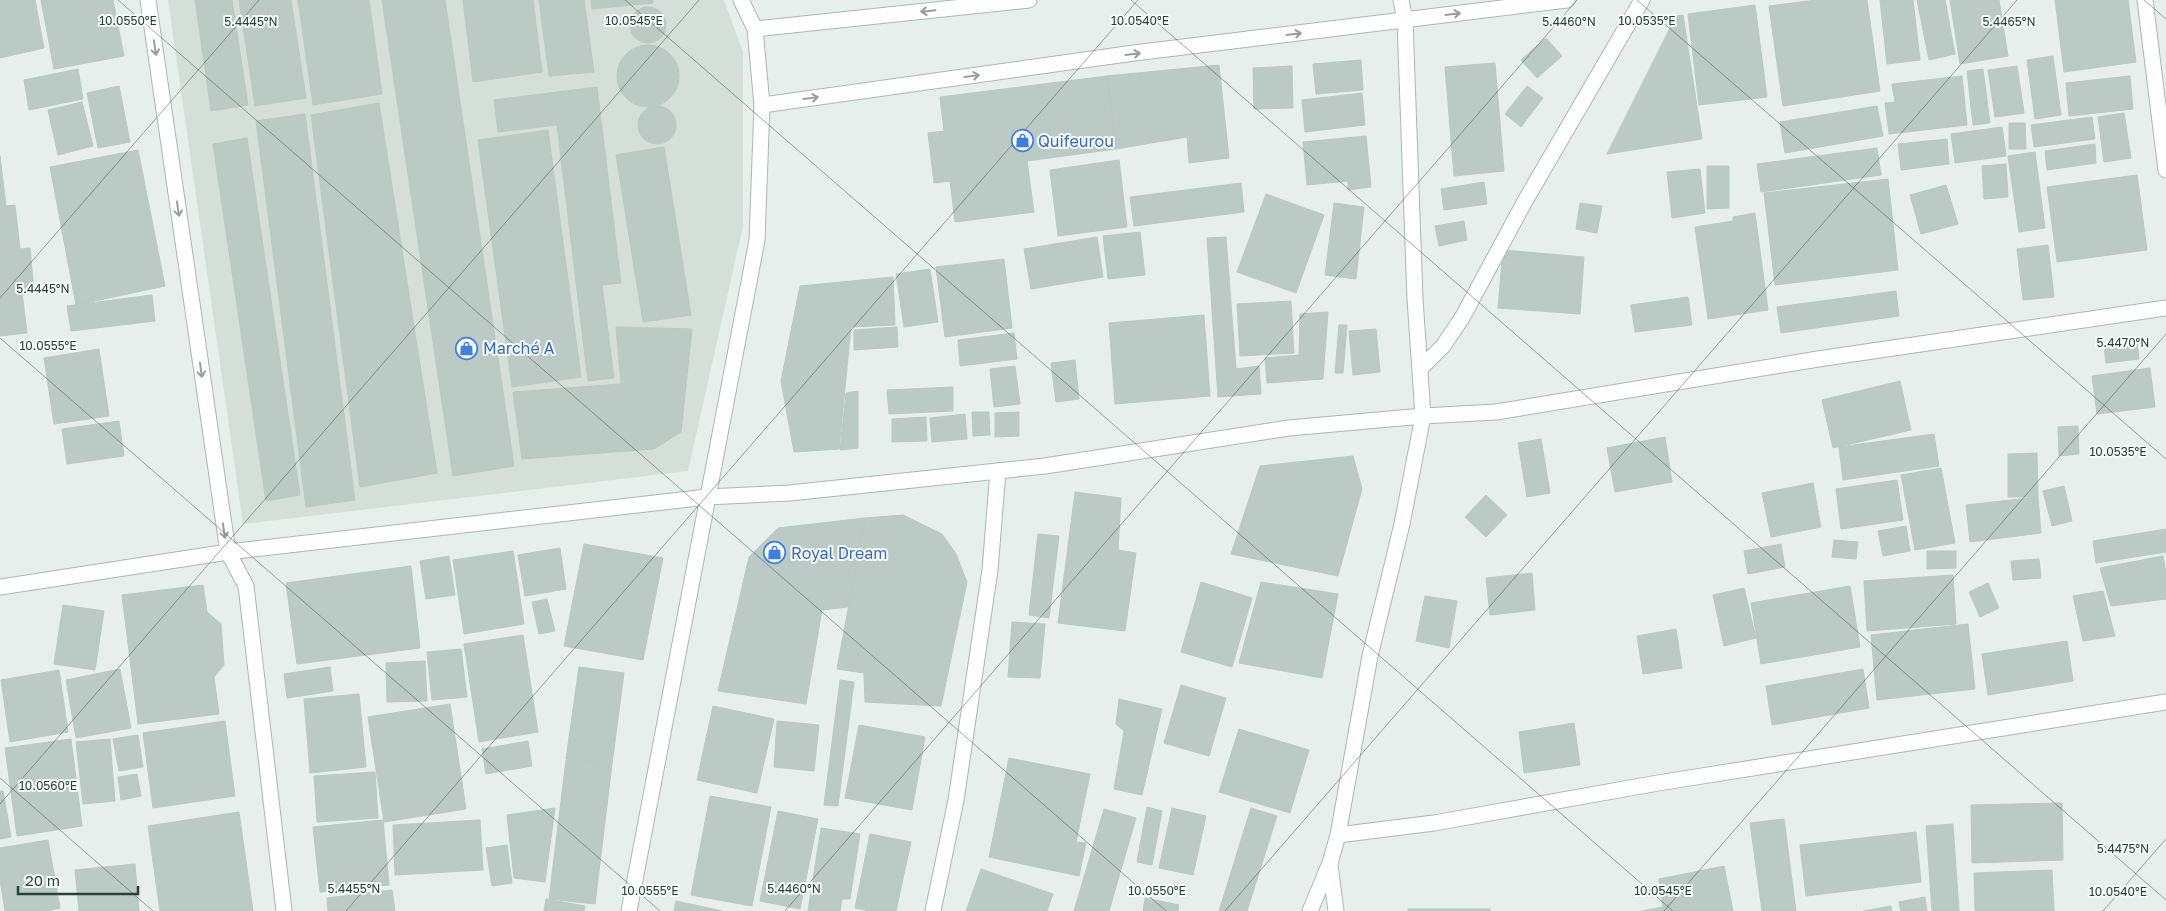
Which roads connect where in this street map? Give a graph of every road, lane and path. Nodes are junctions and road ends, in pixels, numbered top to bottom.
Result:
1 (148, 0) edge
2 (741, 0) edge
3 (1029, 0) edge
4 (1401, 0) edge
5 (1567, 0) edge
6 (1642, 0) edge
7 (2145, 0) edge
8 (1405, 21) junction
9 (755, 29) junction
10 (762, 105) junction
11 (2166, 170) edge
12 (2166, 308) edge
13 (1421, 368) junction
14 (1423, 416) junction
15 (998, 471) junction
16 (706, 497) junction
17 (228, 552) junction
18 (0, 587) edge
19 (2166, 702) edge
20 (1338, 835) junction
21 (1330, 863) junction
22 (284, 911) edge
23 (629, 911) edge
24 (933, 911) edge
25 (1310, 911) edge
26 (1336, 911) edge

1 -> 17 street
2 - 9 street
3 -> 9 street
4 - 8 street
8 -> 5 street
6 - 13 street
7 - 11 street
10 -> 8 street
8 - 13 street
9 - 10 street
10 - 16 street
12 - 14 street
13 - 14 street
14 - 15 street
14 - 20 street
15 - 16 street
15 - 24 street
16 - 17 street
16 - 23 street
17 - 18 street
17 - 22 street
19 - 20 street
20 - 21 street
21 - 25 street
21 - 26 street

